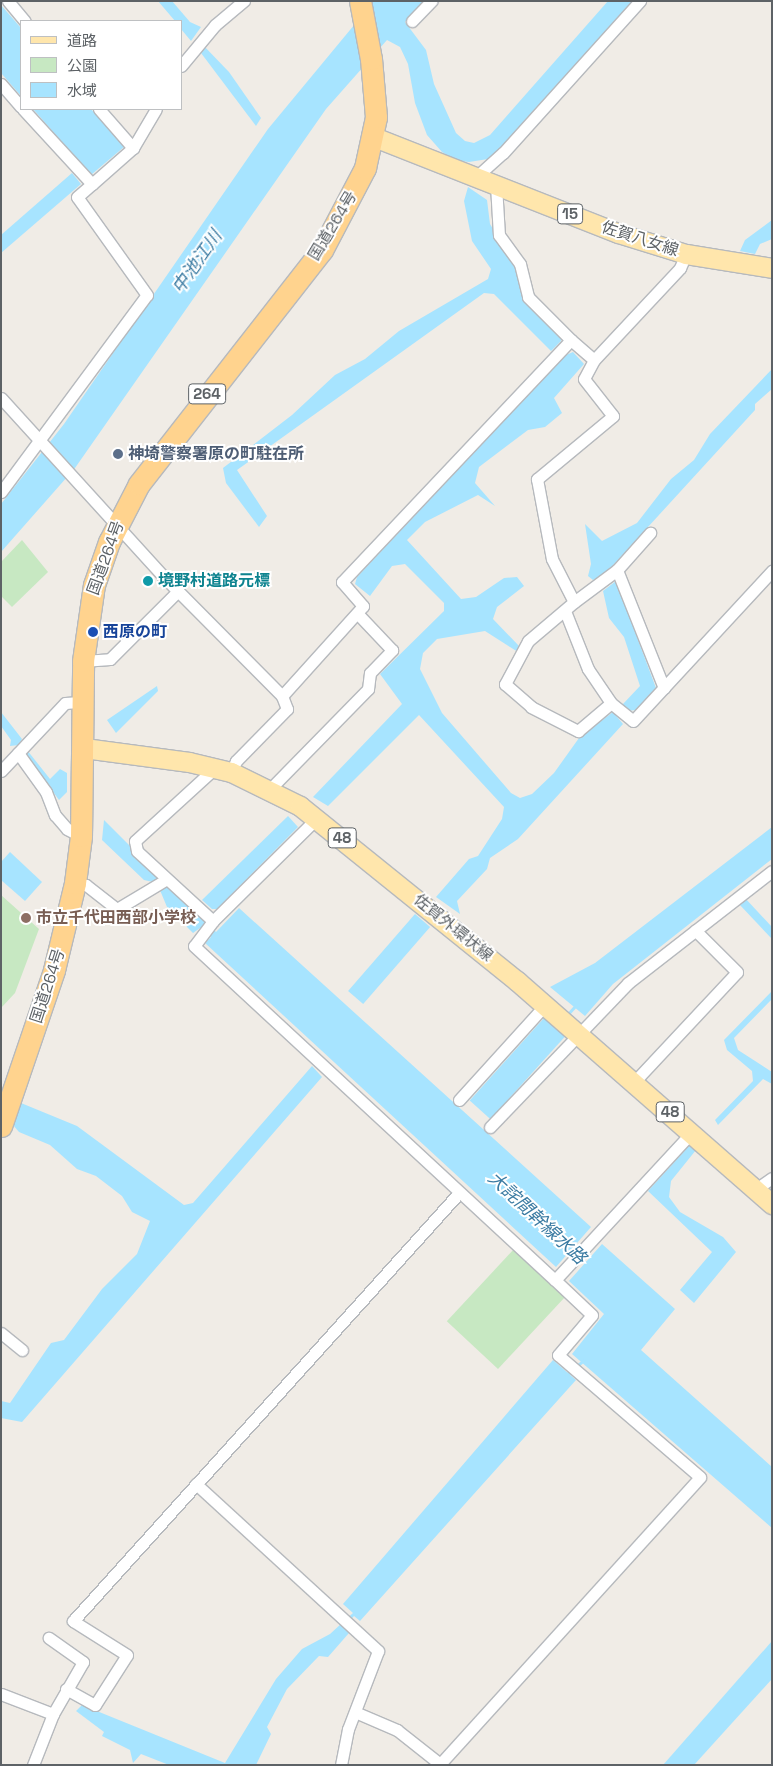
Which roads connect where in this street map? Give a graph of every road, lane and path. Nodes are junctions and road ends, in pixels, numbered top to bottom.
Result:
1 (8, 1) edge
2 (244, 1) edge
3 (430, 1) edge
4 (640, 1) edge
5 (360, 4) edge
6 (24, 20) edge
7 (412, 21) dead end
8 (182, 65) edge
9 (1, 84) edge
10 (20, 106) edge
11 (24, 110) edge
12 (100, 110) edge
13 (155, 110) edge
14 (374, 137) junction
15 (133, 148) junction
16 (85, 177) junction
17 (476, 177) junction
18 (496, 185) junction
19 (686, 254) junction
20 (772, 268) edge
21 (565, 347) junction
22 (594, 360) junction
23 (1, 398) edge
24 (40, 443) junction
25 (1, 492) edge
26 (118, 523) junction
27 (650, 532) dead end
28 (617, 570) junction
29 (772, 571) edge
30 (178, 591) junction
31 (574, 602) junction
32 (565, 611) junction
33 (358, 614) junction
34 (83, 661) junction
35 (664, 688) junction
36 (282, 696) junction
37 (82, 702) junction
38 (611, 703) junction
39 (84, 748) junction
40 (18, 753) junction
41 (223, 770) junction
42 (1, 771) edge
43 (270, 789) junction
44 (317, 818) junction
45 (81, 836) junction
46 (769, 878) edge
47 (167, 879) junction
48 (75, 883) junction
49 (213, 921) junction
50 (695, 930) junction
51 (562, 1019) junction
52 (635, 1081) junction
53 (459, 1100) dead end
54 (2, 1123) edge
55 (490, 1128) dead end
56 (693, 1131) junction
57 (772, 1178) edge
58 (756, 1189) junction
59 (458, 1194) junction
60 (772, 1204) edge
61 (555, 1280) junction
62 (1, 1333) edge
63 (22, 1350) dead end
64 (196, 1484) junction
65 (49, 1638) dead end
66 (66, 1689) junction
67 (1, 1694) edge
68 (355, 1712) junction
69 (53, 1714) junction
70 (34, 1765) edge
71 (341, 1765) edge
72 (440, 1765) edge

1 - 6 street
2 - 8 street
3 - 7 street
4 - 17 street
5 - 14 highway, 国道264号 / 264
9 - 10 street
11 - 16 street
12 - 15 street
13 - 15 street
14 - 17 main road, 佐賀八女線 / 15
14 - 26 highway, 国道264号 / 264
15 - 16 street
16 - 24 street
17 - 18 main road, 佐賀八女線 / 15
18 - 19 main road, 佐賀八女線 / 15
18 - 21 street
19 - 20 main road, 佐賀八女線 / 15
19 - 22 street
21 - 22 street
21 - 33 street
22 - 31 street
23 - 24 street
24 - 25 street
24 - 26 street
26 - 30 street
26 - 34 highway, 国道264号 / 264
27 - 28 street
28 - 31 street
28 - 35 street
29 - 35 street
30 - 34 street
30 - 36 street
31 - 32 street
32 - 38 street
32 - 38 street
33 - 36 street
33 - 43 street
34 - 37 highway, 国道264号 / 264
35 - 38 street
36 - 41 street
37 - 39 highway, 国道264号 / 264
37 - 40 street
39 - 41 main road, 佐賀外環状線 / 48
39 - 45 highway, 国道264号 / 264
40 - 42 street
40 - 45 street
41 - 43 main road, 佐賀外環状線 / 48
41 - 47 street
43 - 44 main road, 佐賀外環状線 / 48
44 - 49 street
44 - 51 main road, 佐賀外環状線 / 48
45 - 48 highway, 国道264号 / 264
46 - 50 street
47 - 48 street
47 - 49 street
48 - 54 highway, 国道264号 / 264
49 - 59 street
50 - 51 street
50 - 52 street
51 - 52 main road, 佐賀外環状線 / 48
51 - 53 street
51 - 55 street
52 - 56 main road, 佐賀外環状線 / 48
56 - 58 main road, 佐賀外環状線 / 48
56 - 61 street
57 - 58 street
58 - 60 main road, 佐賀外環状線 / 48
59 - 61 street
59 - 64 street
61 - 72 street
62 - 63 street
64 - 66 street
64 - 68 street
65 - 66 street
66 - 69 street
67 - 69 street
68 - 71 street
68 - 72 street
69 - 70 street

